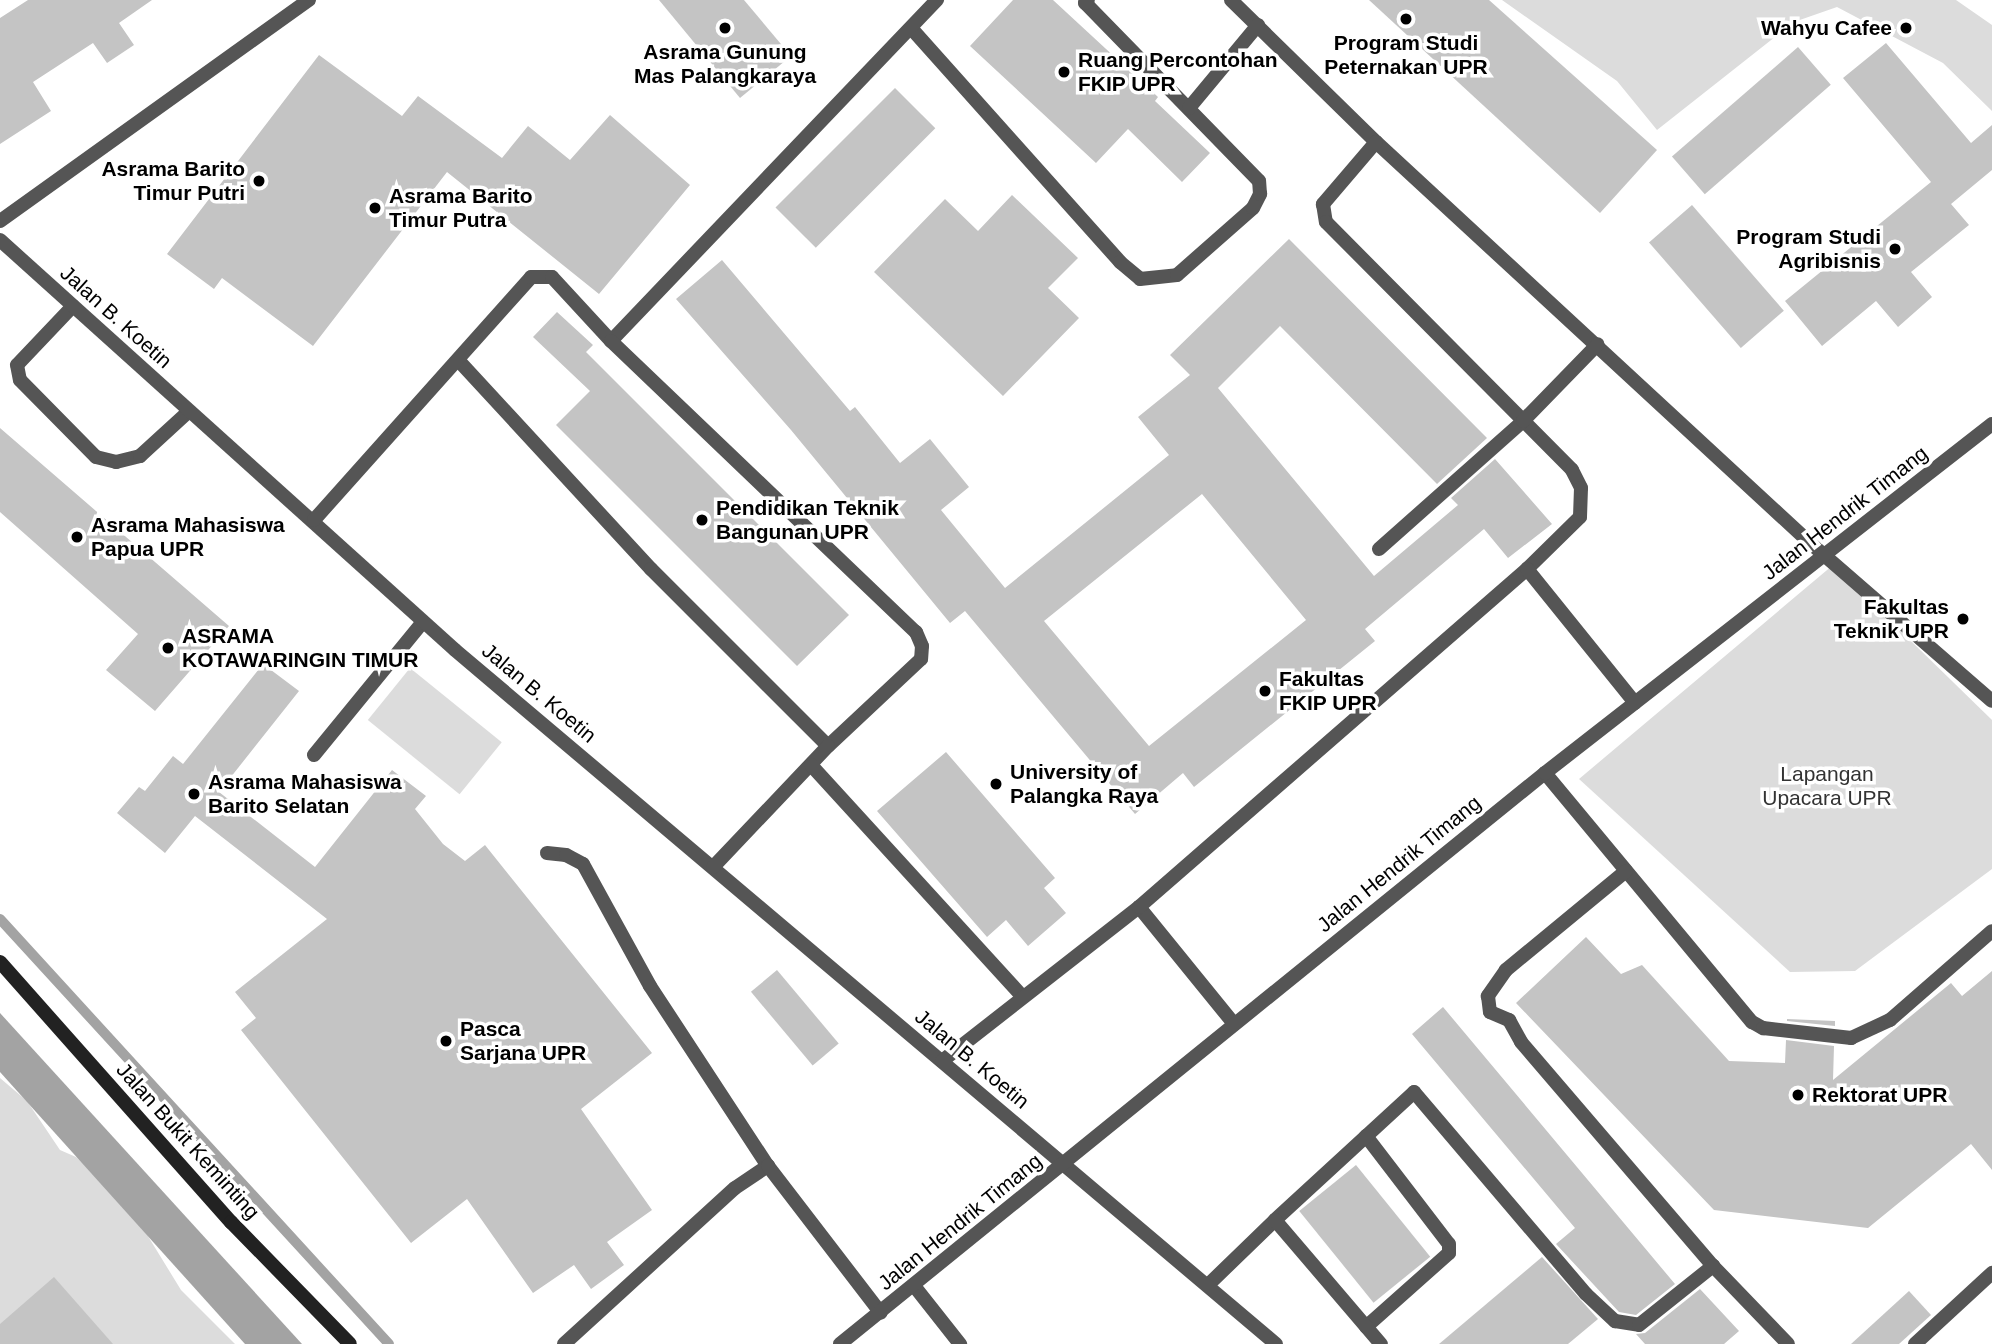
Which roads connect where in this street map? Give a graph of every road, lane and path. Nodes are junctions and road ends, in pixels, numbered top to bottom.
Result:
1 (309, 0) edge
2 (937, 0) edge
3 (1231, 0) edge
4 (1085, 1) edge
5 (1258, 26) junction
6 (911, 28) junction
7 (1189, 108) junction
8 (1376, 142) junction
9 (0, 221) edge
10 (0, 240) edge
11 (73, 306) junction
12 (611, 341) junction
13 (1598, 344) junction
14 (459, 361) junction
15 (188, 412) junction
16 (1523, 421) junction
17 (1992, 424) edge
18 (314, 520) junction
19 (1379, 550) dead end
20 (1827, 554) junction
21 (1527, 569) junction
22 (423, 622) junction
23 (1992, 701) edge
24 (1635, 704) junction
25 (828, 746) junction
26 (314, 755) dead end
27 (811, 765) junction
28 (1545, 774) junction
29 (547, 853) dead end
30 (713, 867) junction
31 (1626, 871) junction
32 (1139, 907) junction
33 (1992, 931) edge
34 (0, 962) edge
35 (1023, 996) junction
36 (1234, 1024) junction
37 (942, 1061) junction
38 (1366, 1136) junction
39 (1064, 1163) junction
40 (768, 1167) junction
41 (1275, 1220) junction
42 (1713, 1266) junction
43 (1992, 1273) edge
44 (1209, 1284) junction
45 (915, 1287) junction
46 (881, 1313) junction
47 (1366, 1327) junction
48 (349, 1344) edge
49 (564, 1344) edge
50 (840, 1344) edge
51 (960, 1344) edge
52 (1276, 1344) edge
53 (1381, 1344) edge
54 (1788, 1344) edge
55 (1915, 1344) edge

1 - 9 street
2 - 6 street
3 - 5 street
4 - 7 street
5 - 7 street
5 - 8 street
6 - 7 street
6 - 12 street
8 - 13 street
8 - 16 street
10 - 11 street, Jalan B. Koetin
11 - 15 street, Jalan B. Koetin
11 - 15 street
12 - 14 street
12 - 25 street
13 - 16 street
13 - 20 street
14 - 18 street
14 - 25 street
15 - 18 street, Jalan B. Koetin
16 - 19 street
16 - 21 street
17 - 20 street, Jalan Hendrik Timang
18 - 22 street, Jalan B. Koetin
20 - 23 street
20 - 24 street, Jalan Hendrik Timang
21 - 24 street
21 - 32 street
22 - 26 street
22 - 30 street, Jalan B. Koetin
24 - 28 street, Jalan Hendrik Timang
25 - 27 street
27 - 30 street
27 - 35 street
28 - 31 street
28 - 36 street, Jalan Hendrik Timang
29 - 40 street
30 - 37 street, Jalan B. Koetin
31 - 33 street
31 - 42 street
32 - 35 street
32 - 36 street
34 - 48 main road, Jalan Bukit Keminting
35 - 37 street
36 - 39 street, Jalan Hendrik Timang
37 - 39 street, Jalan B. Koetin
38 - 41 street
38 - 42 street
38 - 47 street
39 - 44 street, Jalan B. Koetin
39 - 45 street, Jalan Hendrik Timang
40 - 46 street
40 - 49 street
41 - 44 street
41 - 47 street
42 - 54 street
43 - 55 street
44 - 52 street, Jalan B. Koetin
45 - 46 street, Jalan Hendrik Timang
45 - 51 street
46 - 50 street, Jalan Hendrik Timang
47 - 53 street

